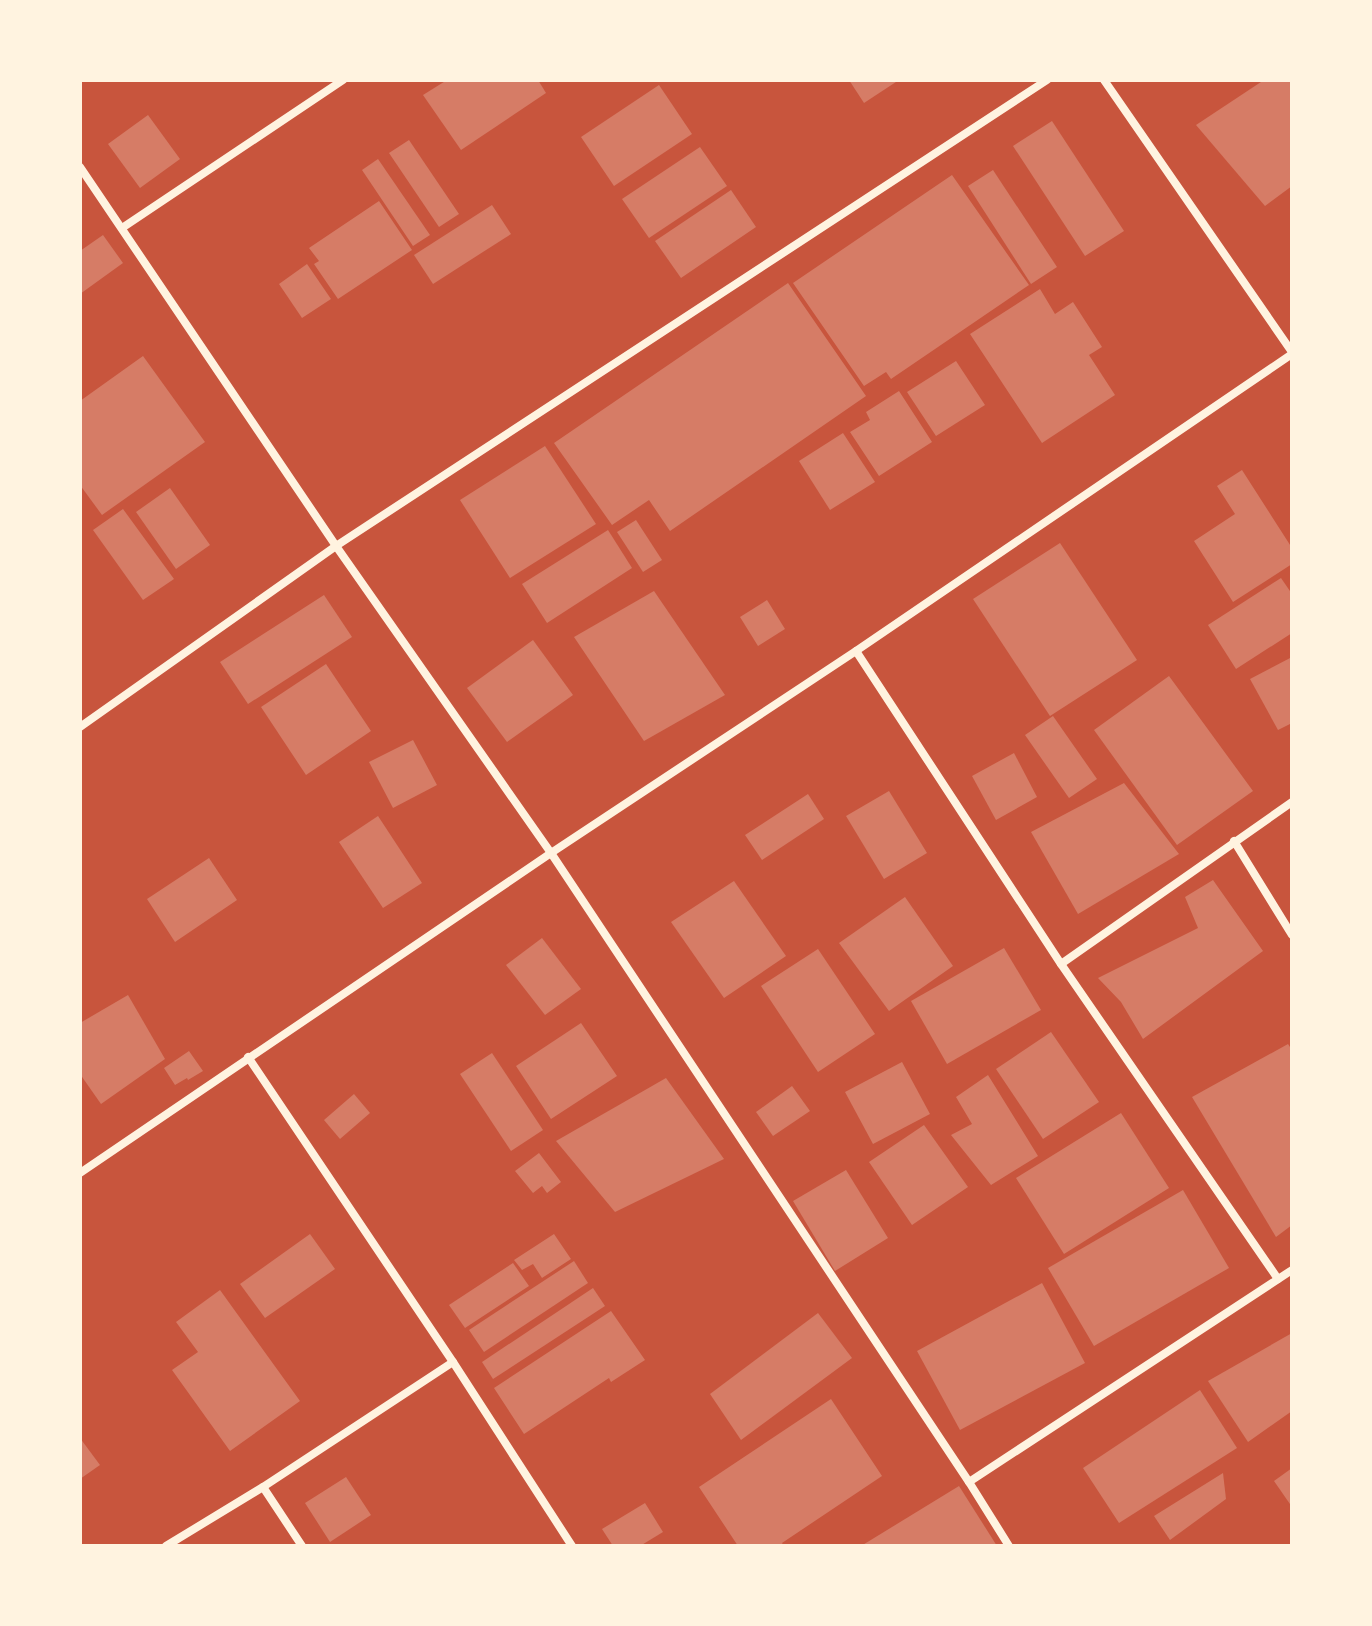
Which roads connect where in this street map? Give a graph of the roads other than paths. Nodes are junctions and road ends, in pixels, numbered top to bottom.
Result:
1 (343, 80) edge
2 (1047, 80) edge
3 (1104, 80) edge
4 (80, 167) edge
5 (122, 228) junction
6 (1292, 353) edge
7 (336, 546) junction
8 (856, 651) junction
9 (80, 727) edge
10 (1292, 802) edge
11 (1234, 841) junction
12 (551, 853) junction
13 (1292, 935) edge
14 (1061, 964) junction
15 (248, 1057) junction
16 (80, 1173) edge
17 (1292, 1270) edge
18 (1278, 1279) junction
19 (453, 1362) junction
20 (969, 1482) junction
21 (263, 1487) junction
22 (166, 1546) edge
23 (302, 1546) edge
24 (572, 1546) edge
25 (1009, 1546) edge

1 - 5 street
2 - 7 street
3 - 6 street
4 - 5 street
5 - 7 street
6 - 8 street
7 - 9 street
7 - 12 street
8 - 12 street
8 - 14 street
10 - 11 street
11 - 13 street
11 - 14 street
12 - 15 street
12 - 20 street
14 - 18 street
15 - 16 street
15 - 19 street
17 - 18 street
18 - 20 street
19 - 21 street
19 - 24 street
20 - 25 street
21 - 22 street
21 - 23 street

